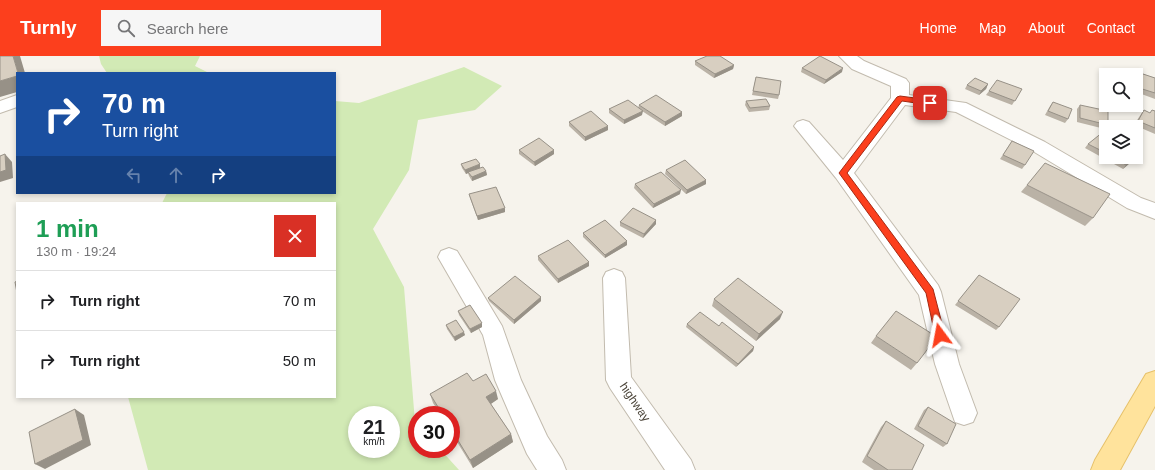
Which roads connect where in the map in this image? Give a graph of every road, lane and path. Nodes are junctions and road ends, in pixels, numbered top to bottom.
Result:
1 (847, 56) edge
2 (900, 99) junction
3 (16, 101) edge
4 (0, 107) edge
5 (803, 126) dead end
6 (843, 173) junction
7 (1155, 211) edge
8 (449, 257) dead end
9 (614, 278) dead end
10 (1155, 382) edge
11 (964, 413) dead end
12 (552, 470) edge
13 (681, 470) edge
14 (1105, 470) edge

1 - 2 street
2 - 6 street
2 - 7 street
3 - 4 street
5 - 6 street
6 - 11 street
8 - 12 street
9 - 13 street, highway
10 - 14 main road

